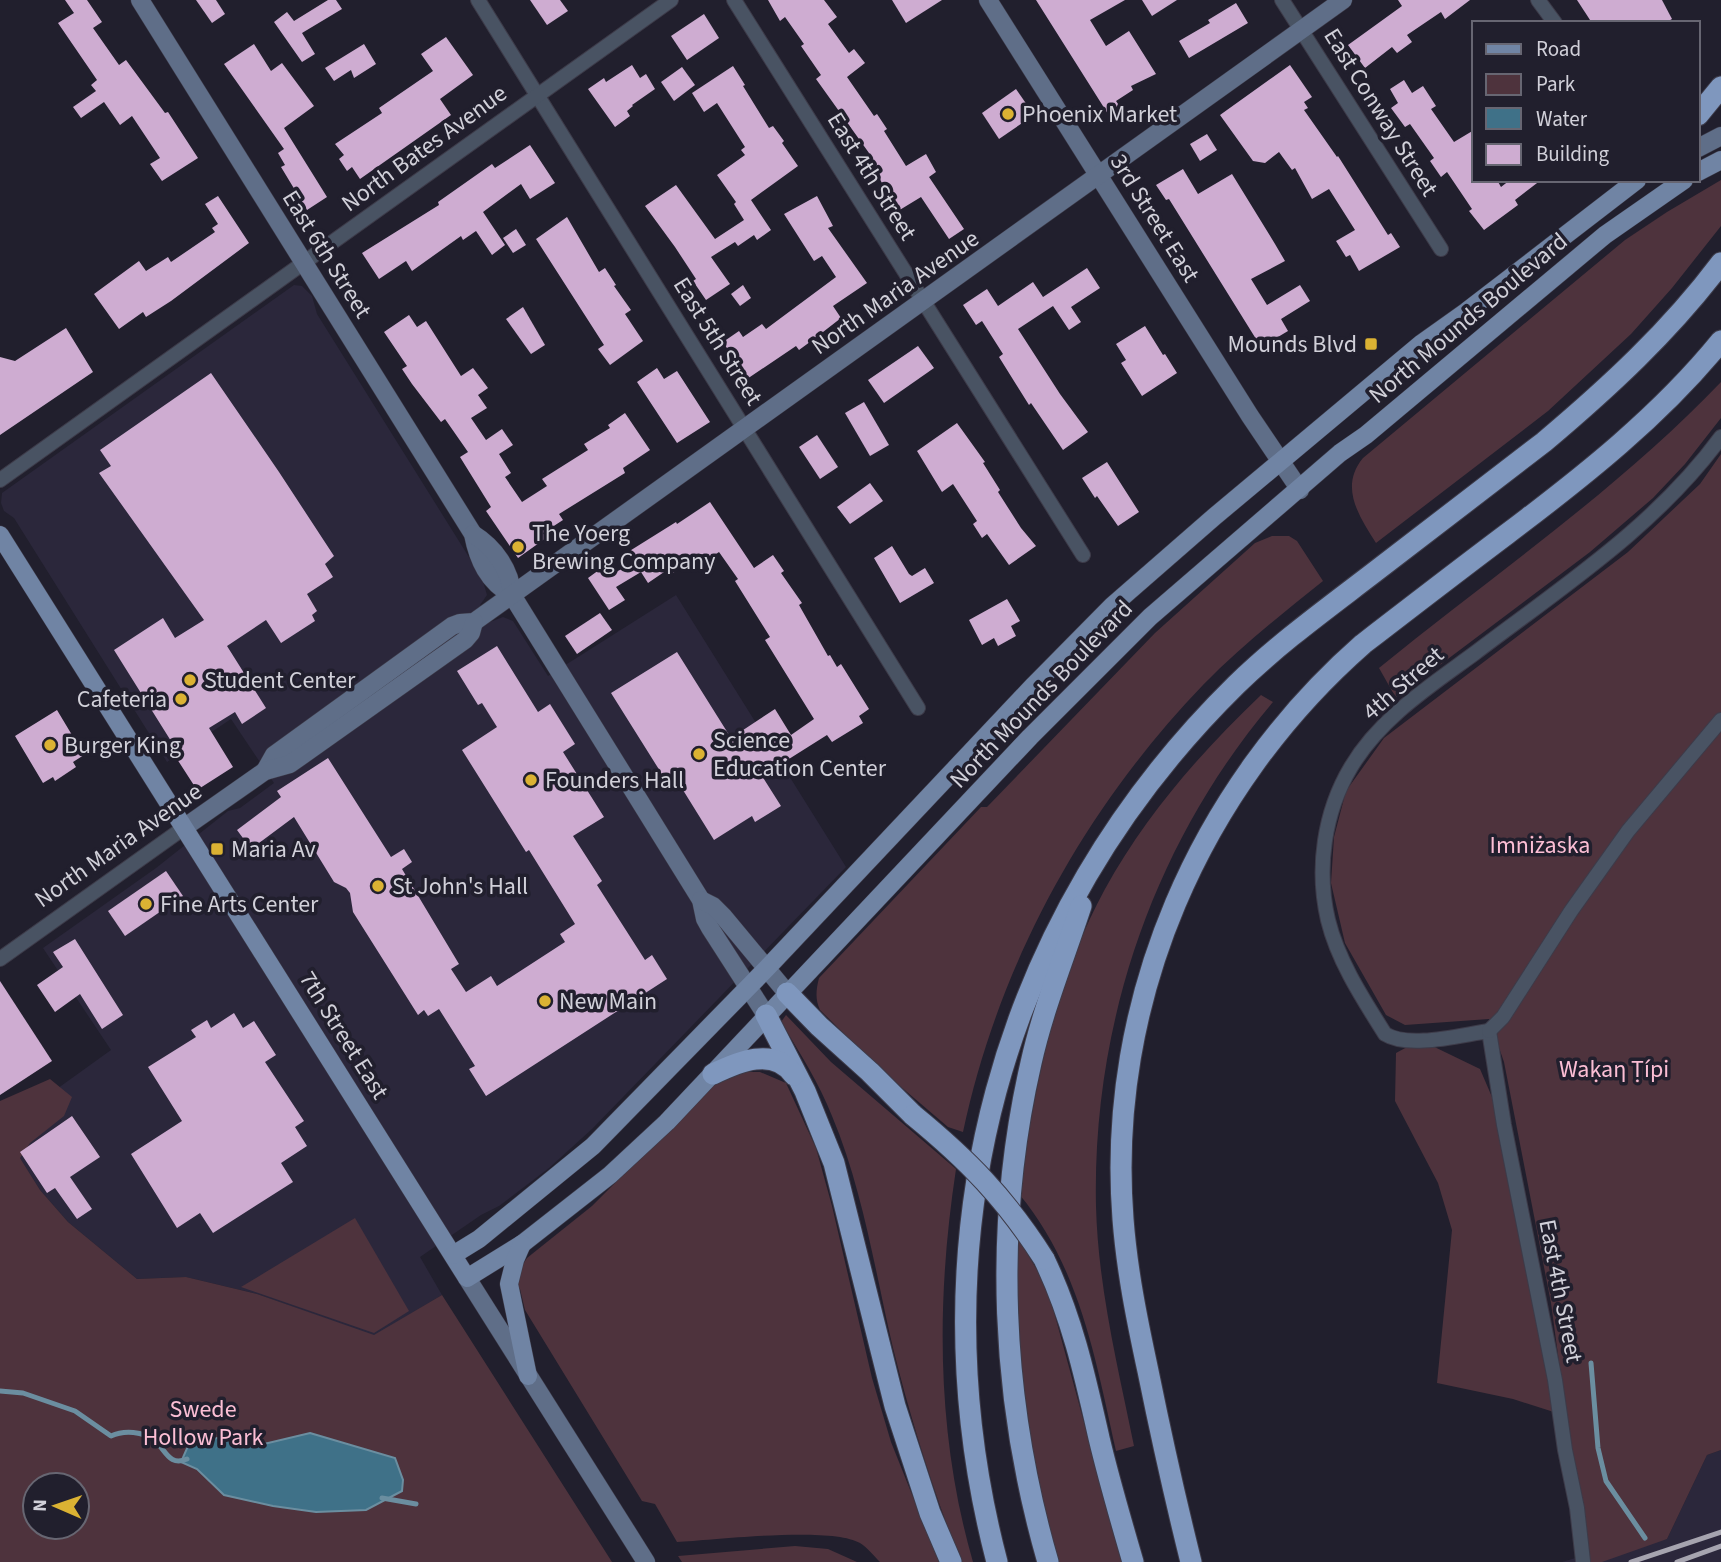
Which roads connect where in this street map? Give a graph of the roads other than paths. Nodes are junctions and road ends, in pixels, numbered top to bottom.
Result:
1 (140, 0) edge
2 (478, 0) edge
3 (671, 0) edge
4 (734, 0) edge
5 (988, 0) edge
6 (1282, 0) edge
7 (1343, 0) edge
8 (1538, 0) edge
9 (1554, 21) edge
10 (1302, 30) junction
11 (1721, 87) edge
12 (537, 95) junction
13 (1700, 113) edge
14 (1721, 136) edge
15 (1700, 147) edge
16 (1721, 160) edge
17 (1700, 171) edge
18 (1100, 176) junction
19 (1634, 182) edge
20 (1681, 182) edge
21 (1441, 249) dead end
22 (304, 262) junction
23 (1721, 263) edge
24 (924, 302) junction
25 (1721, 341) edge
26 (745, 428) junction
27 (1721, 437) edge
28 (1280, 461) junction
29 (0, 480) edge
30 (1300, 490) junction
31 (0, 535) edge
32 (1083, 555) dead end
33 (512, 595) junction
34 (918, 708) dead end
35 (1721, 720) edge
36 (185, 827) junction
37 (1096, 861) junction
38 (701, 900) junction
39 (0, 959) edge
40 (767, 968) junction
41 (748, 987) junction
42 (787, 993) junction
43 (766, 1016) junction
44 (1489, 1031) junction
45 (713, 1074) junction
46 (805, 1091) junction
47 (522, 1244) junction
48 (453, 1255) junction
49 (467, 1278) junction
50 (528, 1376) junction
51 (1583, 1561) edge
52 (646, 1562) edge
53 (951, 1562) edge
54 (998, 1562) edge
55 (1048, 1562) edge
56 (1133, 1562) edge
57 (1191, 1562) edge

1 - 22 street, East 6th Street
2 - 12 street, East 5th Street
3 - 12 street, North Bates Avenue
4 - 24 street, East 4th Street
5 - 18 street, 3rd Street East
6 - 10 street, East Conway Street
7 - 10 street, North Maria Avenue
8 - 9 street
10 - 18 street, North Maria Avenue
10 - 21 street, East Conway Street
11 - 13 highway
12 - 22 street, North Bates Avenue
12 - 26 street, East 5th Street
14 - 15 street
16 - 17 main road
18 - 24 street, North Maria Avenue
18 - 28 street, 3rd Street East
19 - 28 main road, North Mounds Boulevard
20 - 30 main road, North Mounds Boulevard
22 - 29 street, North Bates Avenue
22 - 33 street, East 6th Street
23 - 37 highway
24 - 26 street, North Maria Avenue
24 - 32 street, East 4th Street
25 - 57 highway
26 - 33 street, North Maria Avenue
26 - 34 street, East 5th Street
27 - 44 street, 4th Street
28 - 30 street, 3rd Street East
28 - 40 main road, North Mounds Boulevard
30 - 42 main road, North Mounds Boulevard
31 - 36 main road, 7th Street East
33 - 36 street, North Maria Avenue
33 - 38 street, East 6th Street
35 - 44 street
36 - 39 street, North Maria Avenue
36 - 48 main road, 7th Street East
37 - 54 highway
37 - 55 highway
38 - 40 street, East 6th Street
38 - 41 street, East 6th Street
40 - 41 main road, North Mounds Boulevard
40 - 42 street, East 6th Street
41 - 43 street, East 6th Street
41 - 48 main road, North Mounds Boulevard
42 - 43 main road, North Mounds Boulevard
42 - 56 highway, bridge
43 - 45 main road, North Mounds Boulevard
43 - 46 highway
44 - 51 street, East 4th Street
45 - 46 highway
45 - 47 main road, North Mounds Boulevard
46 - 53 highway
47 - 49 main road, North Mounds Boulevard
47 - 50 main road
48 - 49 main road, 7th Street East
49 - 50 street, 7th Street East
50 - 52 street, 7th Street East

